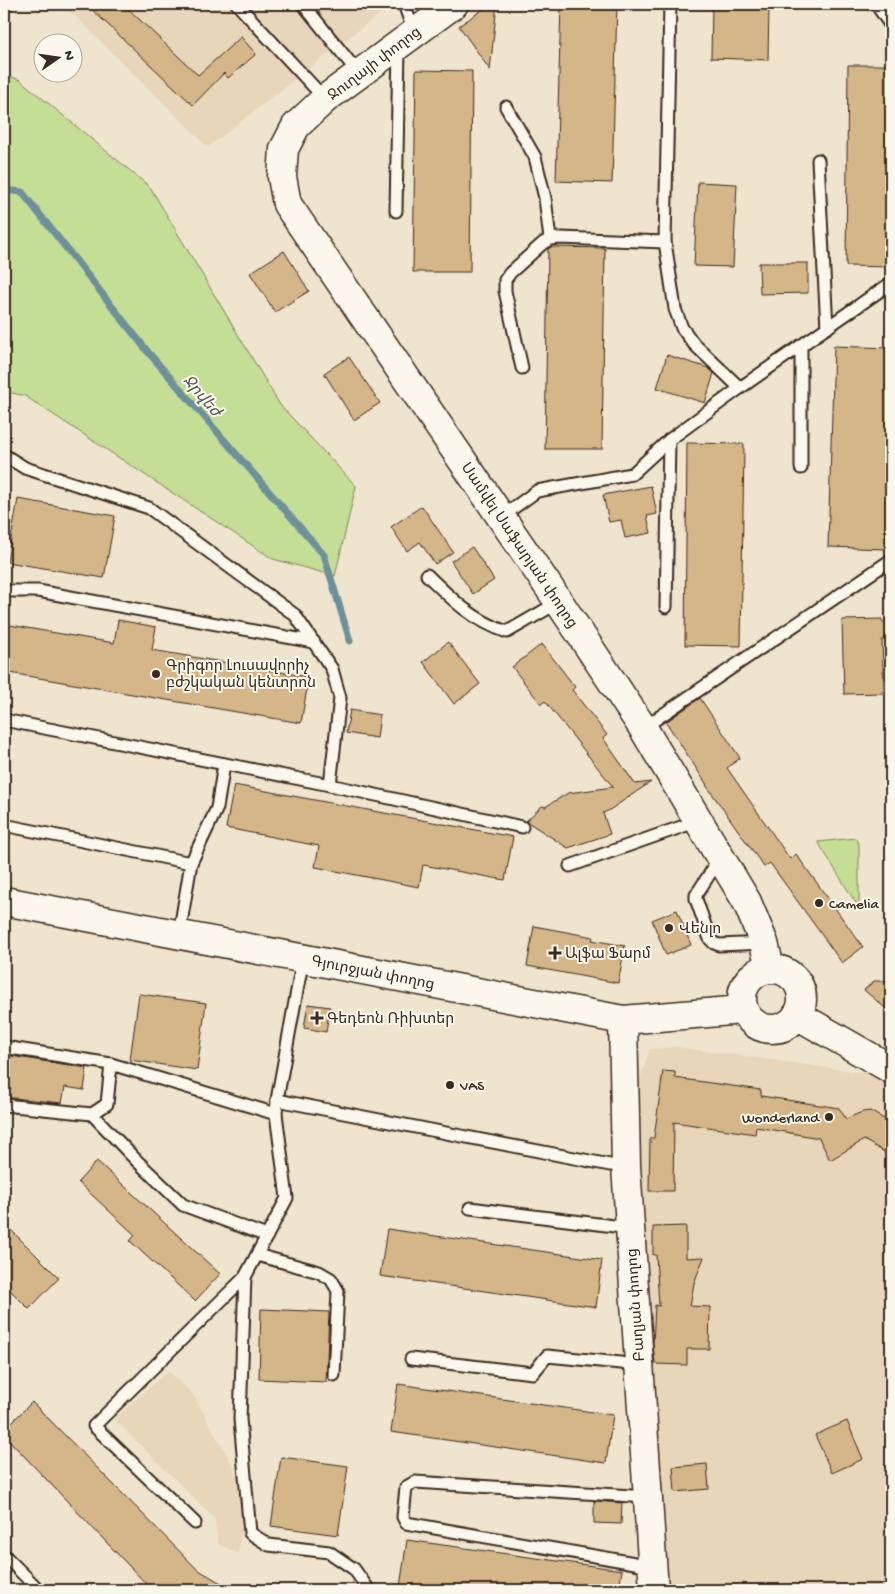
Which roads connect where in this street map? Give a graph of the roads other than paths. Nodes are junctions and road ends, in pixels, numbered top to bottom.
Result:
1 (237, 4) edge
2 (303, 4) edge
3 (404, 4) edge
4 (454, 4) edge
5 (670, 4) edge
6 (876, 4) edge
7 (891, 26) edge
8 (407, 38) junction
9 (359, 74) junction
10 (325, 99) junction
11 (506, 107) dead end
12 (296, 126) joint
13 (818, 160) dead end
14 (396, 210) dead end
15 (550, 239) junction
16 (665, 242) junction
17 (891, 284) edge
18 (827, 328) junction
19 (801, 346) junction
20 (522, 368) dead end
21 (740, 388) junction
22 (669, 440) junction
23 (4, 455) edge
24 (801, 468) dead end
25 (501, 517) junction
26 (891, 560) edge
27 (427, 575) dead end
28 (4, 591) edge
29 (559, 602) junction
30 (666, 607) dead end
31 (314, 642) junction
32 (4, 720) edge
33 (643, 728) junction
34 (224, 764) junction
35 (330, 785) junction
36 (700, 821) junction
37 (4, 825) edge
38 (522, 827) dead end
39 (721, 857) junction
40 (191, 863) junction
41 (570, 866) dead end
42 (4, 901) edge
43 (179, 935) junction
44 (767, 956) junction
45 (303, 958) junction
46 (743, 1010) junction
47 (797, 1015) junction
48 (623, 1020) junction
49 (4, 1047) edge
50 (111, 1064) junction
51 (891, 1069) edge
52 (277, 1100) junction
53 (4, 1105) edge
54 (92, 1114) junction
55 (276, 1114) junction
56 (626, 1166) junction
57 (470, 1208) dead end
58 (630, 1228) junction
59 (266, 1236) junction
60 (257, 1255) junction
61 (245, 1277) junction
62 (411, 1359) dead end
63 (639, 1367) junction
64 (334, 1376) dead end
65 (647, 1497) junction
66 (195, 1523) dead end
67 (4, 1555) edge
68 (653, 1578) edge
69 (39, 1590) edge
70 (369, 1590) edge

1 - 10 lane
2 - 9 lane
3 - 8 lane
4 - 8 street, Ջուղայի փողոց
5 - 16 lane
6 - 7 lane
8 - 9 street, Ջուղայի փողոց
8 - 14 lane
9 - 10 street, Ջուղայի փողոց
10 - 12 street, Ջուղայի փողոց
11 - 15 lane
12 - 25 street, Սամվել Սաֆարյան փողոց
13 - 18 lane
15 - 16 lane
15 - 20 lane
16 - 21 lane
17 - 18 lane
18 - 19 lane
19 - 21 lane
19 - 24 lane
21 - 22 lane
22 - 25 lane
22 - 30 lane
23 - 31 lane
25 - 29 street, Սամվել Սաֆարյան փողոց
26 - 33 lane
27 - 29 lane
28 - 31 lane
29 - 33 street, Սամվել Սաֆարյան փողոց
31 - 35 lane
32 - 34 lane
33 - 36 street, Սամվել Սաֆարյան փողոց
34 - 35 lane
34 - 40 lane
35 - 38 lane
36 - 39 street, Սամվել Սաֆարյան փողոց
36 - 41 lane
37 - 40 lane
39 - 44 street, Սամվել Սաֆարյան փողոց
39 - 44 lane
40 - 43 lane
42 - 43 street, Գյուրջյան փողոց
43 - 45 street, Գյուրջյան փողոց
44 - 46 street
44 - 47 street
45 - 48 street, Գյուրջյան փողոց
45 - 52 lane
46 - 47 street
46 - 48 street, Գյուրջյան փողոց
47 - 51 street
48 - 56 street, Բաղյան փողոց
49 - 50 lane
50 - 54 lane
50 - 55 lane
52 - 55 lane
52 - 56 lane
53 - 54 lane
54 - 59 lane
55 - 59 lane
56 - 58 street, Բաղյան փողոց
57 - 58 lane
58 - 63 street, Բաղյան փողոց
59 - 60 lane
60 - 61 lane
60 - 64 lane
61 - 66 lane
61 - 70 lane
62 - 63 lane
63 - 65 street, Բաղյան փողոց
65 - 68 street, Բաղյան փողոց
65 - 68 lane
67 - 69 lane

